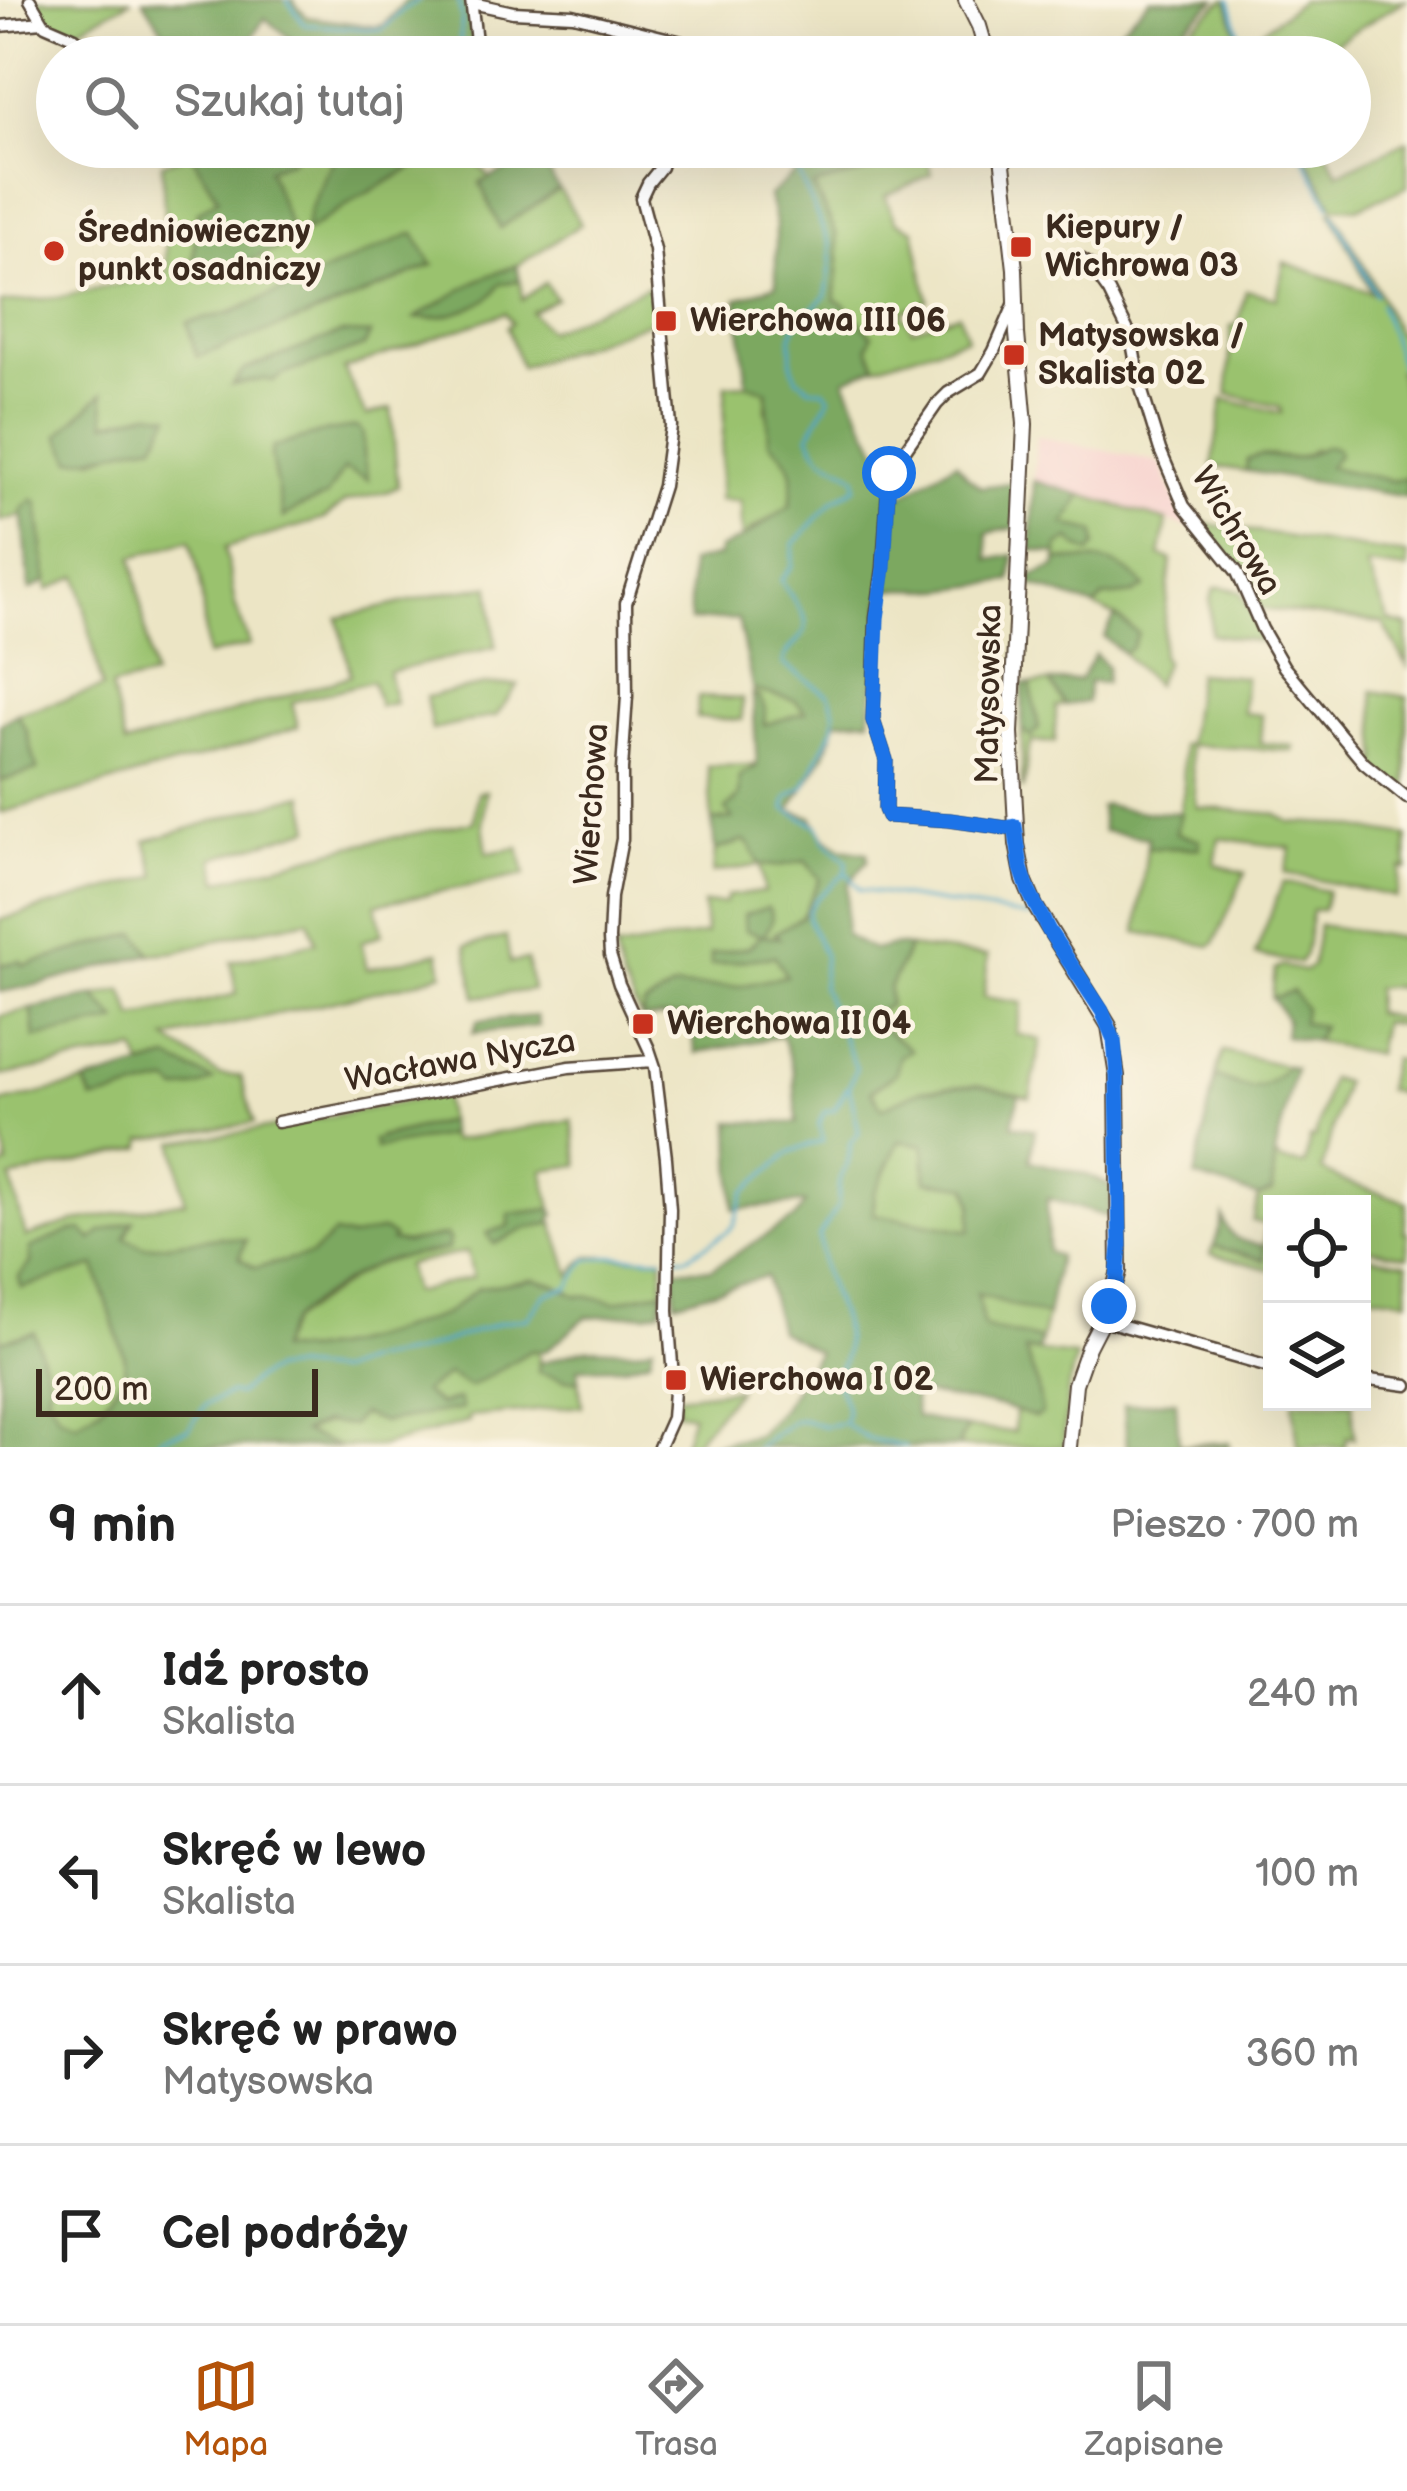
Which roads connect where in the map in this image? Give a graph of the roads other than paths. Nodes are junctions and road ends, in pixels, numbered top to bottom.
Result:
1 (30, 0) edge
2 (966, 0) edge
3 (471, 1) edge
4 (42, 22) junction
5 (0, 26) edge
6 (71, 36) edge
7 (475, 36) edge
8 (658, 36) edge
9 (980, 36) edge
10 (660, 168) edge
11 (1003, 168) edge
12 (1079, 258) dead end
13 (1016, 302) junction
14 (1407, 798) edge
15 (1015, 826) junction
16 (653, 1061) junction
17 (278, 1122) dead end
18 (1103, 1320) junction
19 (1263, 1365) edge
20 (1371, 1380) edge
21 (1407, 1384) edge
22 (659, 1447) edge
23 (1069, 1447) edge

1 - 4 street
2 - 9 street
3 - 7 street
3 - 8 street
4 - 5 street
4 - 6 street
10 - 16 street, Wierchowa
11 - 13 street, Matysowska
12 - 14 street, Wichrowa
13 - 15 street, Matysowska
13 - 15 street
15 - 18 street, Matysowska
16 - 17 street, Wacława Nycza
16 - 22 street, Wierchowa
18 - 19 street
18 - 23 street, Matysowska
20 - 21 street

